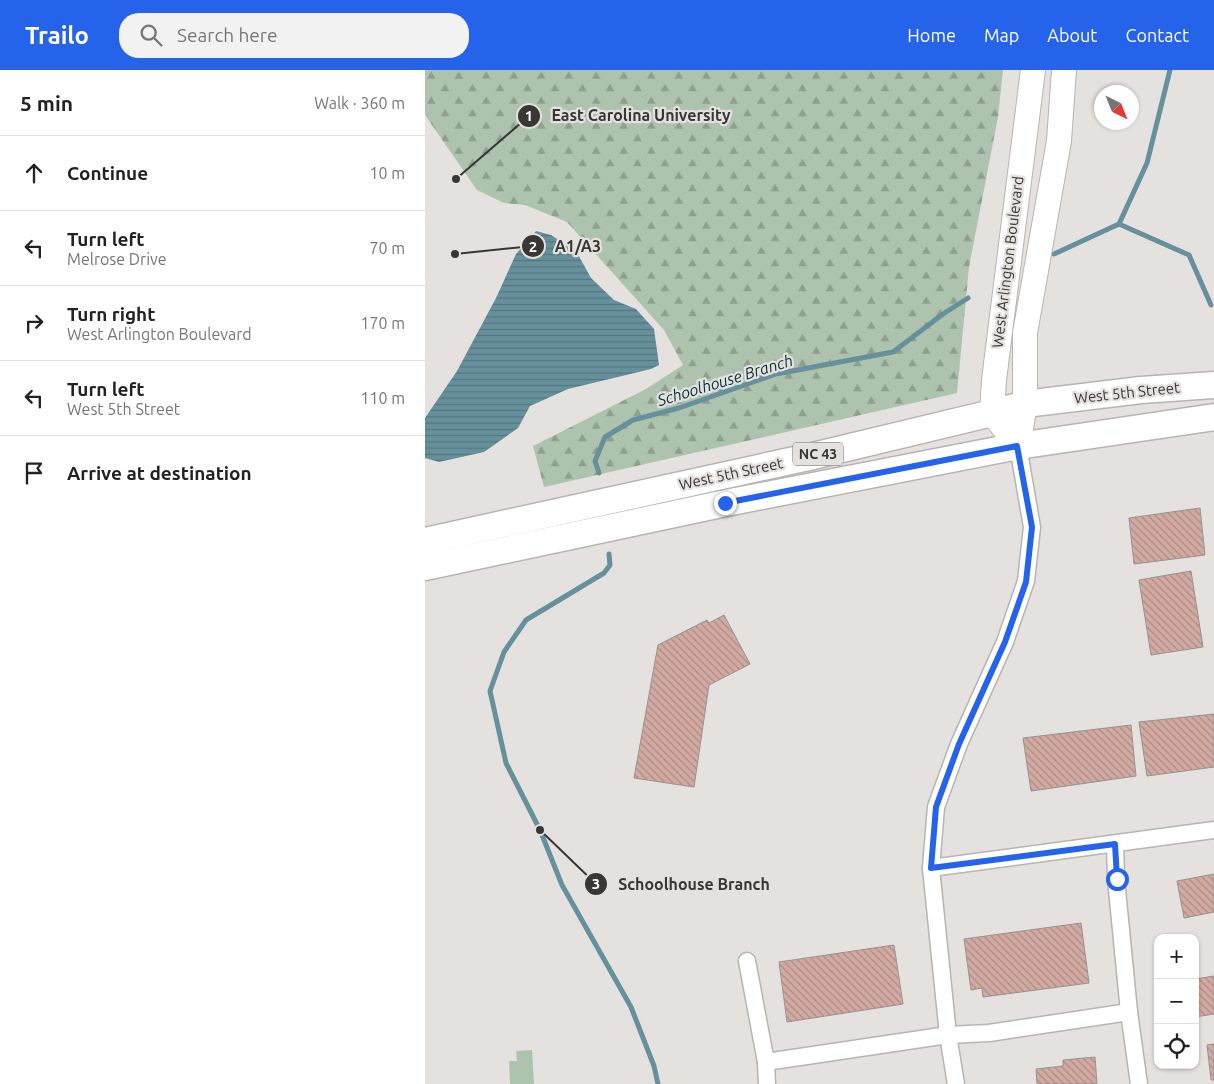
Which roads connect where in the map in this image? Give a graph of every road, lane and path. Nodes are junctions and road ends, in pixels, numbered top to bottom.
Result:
1 (1033, 70) edge
2 (1065, 70) edge
3 (1214, 384) edge
4 (1025, 404) junction
5 (992, 413) junction
6 (1214, 417) edge
7 (1017, 446) junction
8 (425, 541) edge
9 (425, 567) edge
10 (1214, 830) edge
11 (1115, 844) junction
12 (931, 868) junction
13 (747, 961) dead end
14 (1129, 1012) junction
15 (948, 1035) junction
16 (766, 1062) junction
17 (767, 1084) edge
18 (956, 1084) edge
19 (1139, 1084) edge

1 - 5 main road, West Arlington Boulevard
2 - 4 main road, West Arlington Boulevard
3 - 4 main road, West 5th Street / NC 43
4 - 5 main road, West 5th Street / NC 43
4 - 7 main road, West Arlington Boulevard
5 - 7 main road, West Arlington Boulevard
5 - 8 main road, West 5th Street / NC 43
6 - 7 main road, West 5th Street / NC 43
7 - 9 main road, West 5th Street / NC 43
7 - 12 street, West Arlington Boulevard
10 - 11 street
11 - 12 street
11 - 14 street
12 - 15 street, West Arlington Boulevard
13 - 16 street
14 - 15 street
14 - 19 street
15 - 16 street
15 - 18 street, West Arlington Boulevard
16 - 17 street

